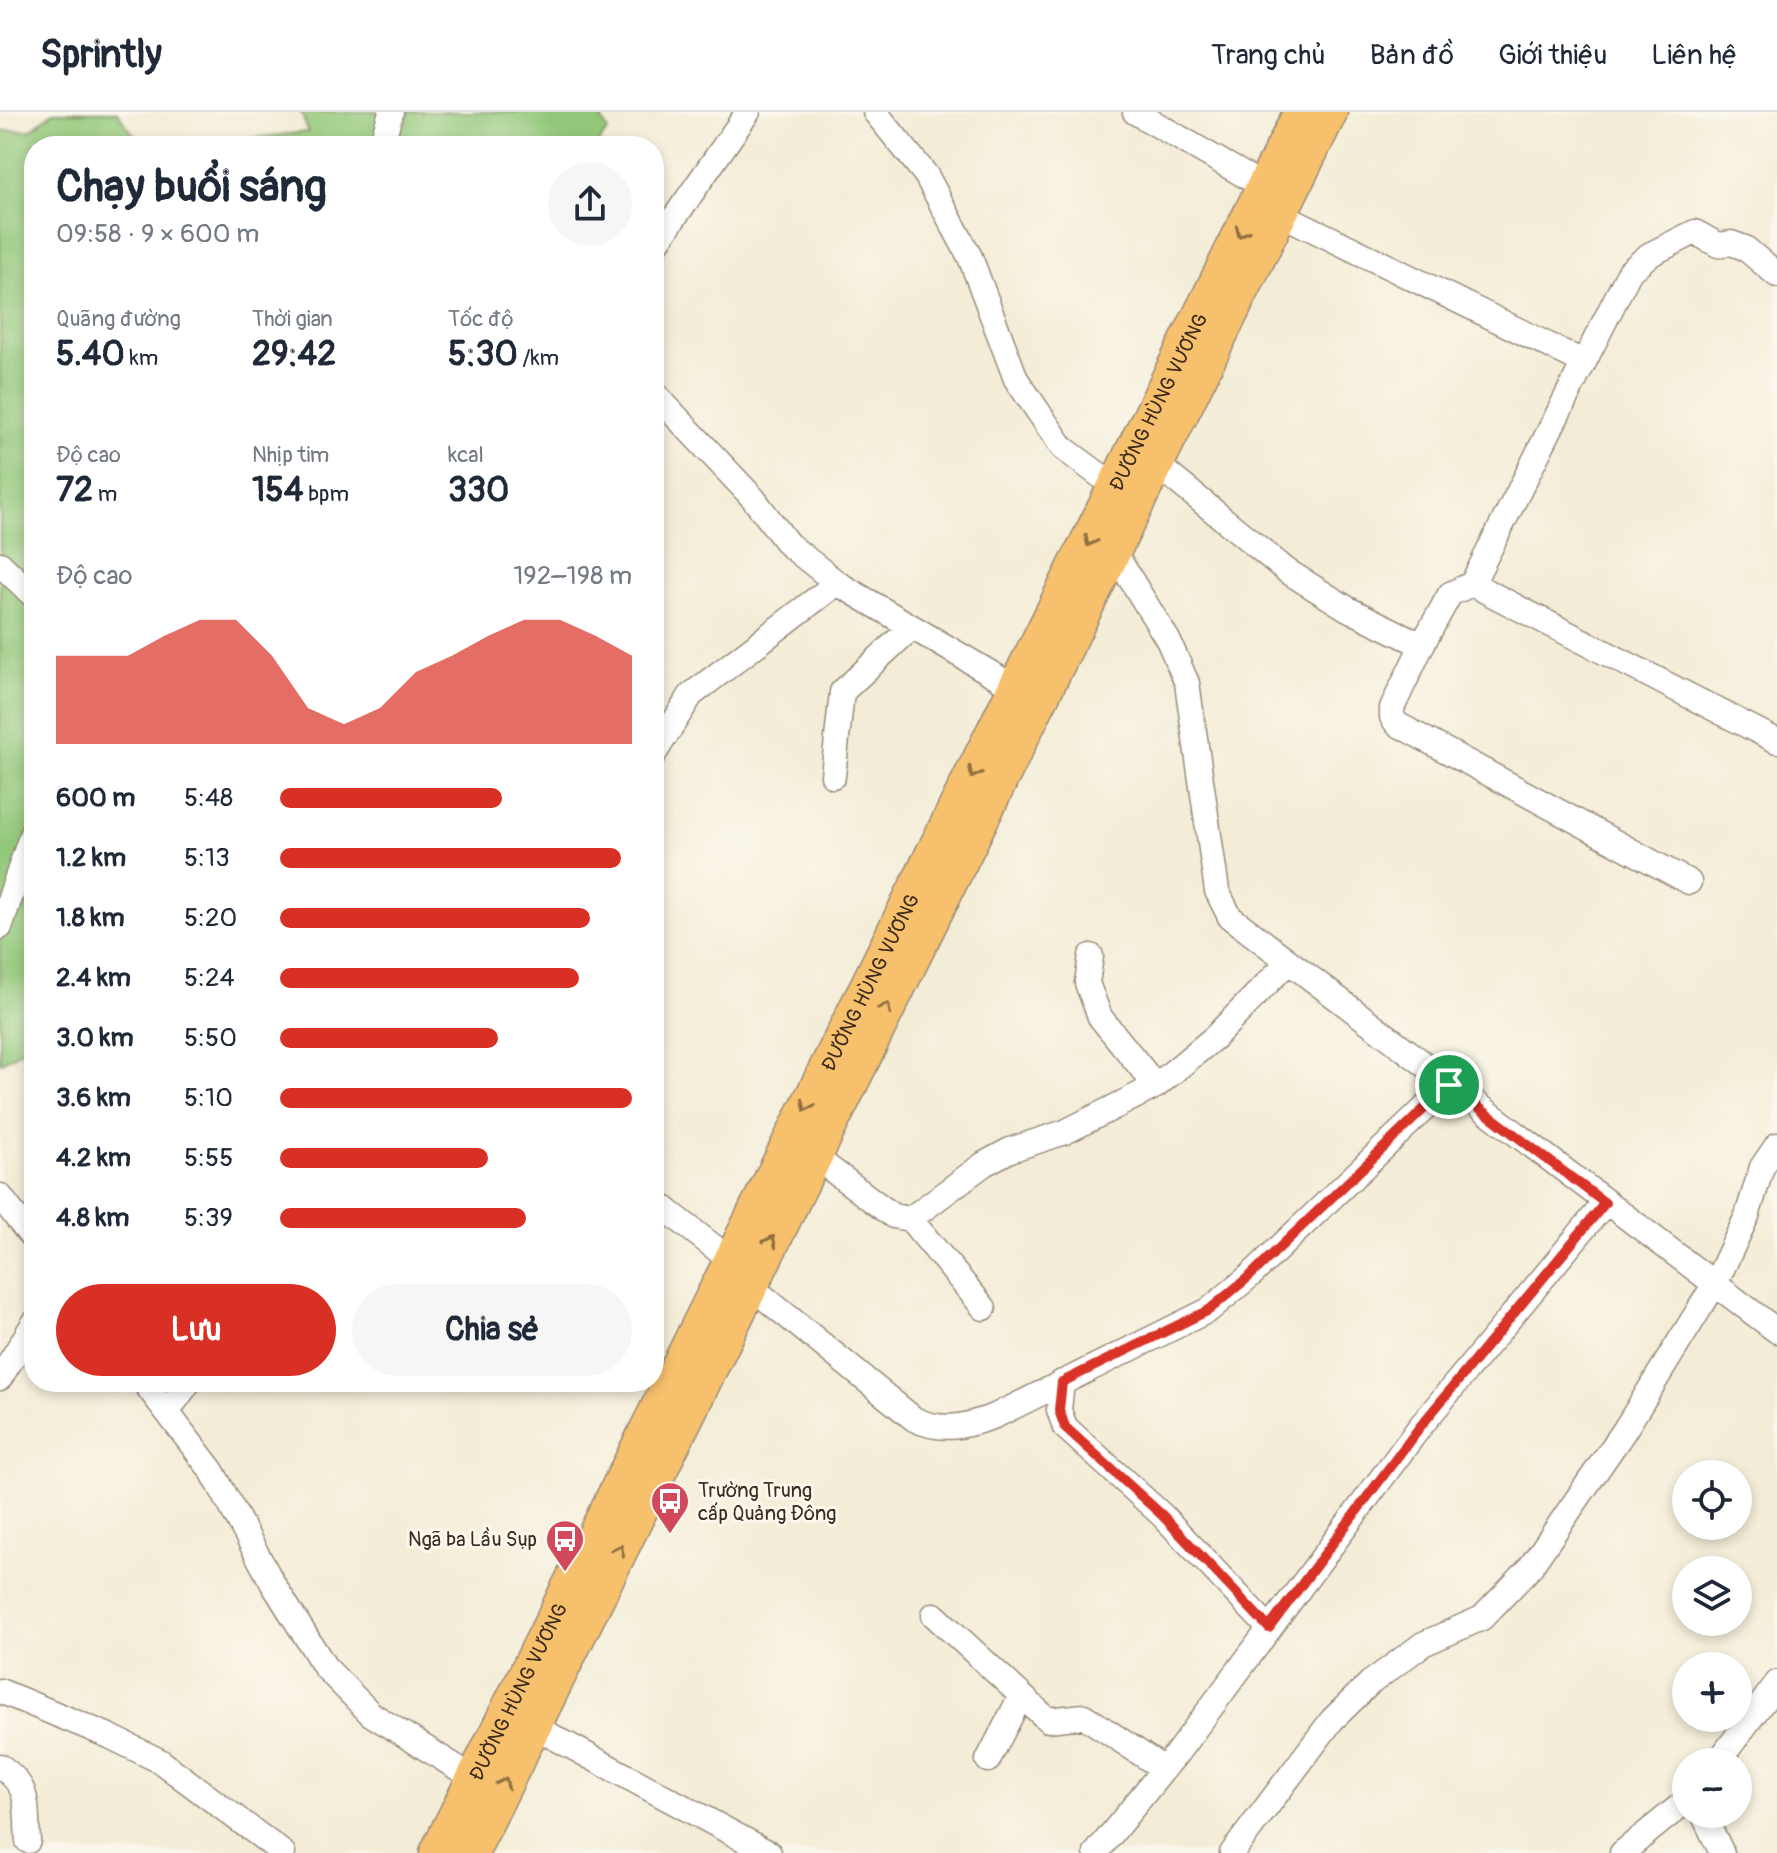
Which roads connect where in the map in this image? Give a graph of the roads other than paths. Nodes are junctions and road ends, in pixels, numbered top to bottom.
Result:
1 (391, 112) edge
2 (748, 112) edge
3 (875, 112) edge
4 (1135, 112) edge
5 (1302, 112) edge
6 (1329, 112) edge
7 (384, 136) edge
8 (1271, 200) junction
9 (664, 233) edge
10 (1777, 275) edge
11 (1583, 362) junction
12 (664, 404) edge
13 (1156, 464) junction
14 (1117, 488) junction
15 (1114, 552) junction
16 (0, 564) edge
17 (837, 583) junction
18 (1472, 584) junction
19 (24, 587) edge
20 (912, 627) junction
21 (1422, 645) junction
22 (1016, 688) junction
23 (664, 738) edge
24 (1777, 741) edge
25 (833, 776) dead end
26 (24, 857) edge
27 (1689, 882) dead end
28 (0, 927) edge
29 (1091, 956) dead end
30 (1288, 962) junction
31 (1449, 1085) junction
32 (1156, 1086) junction
33 (1777, 1145) edge
34 (812, 1155) junction
35 (0, 1196) edge
36 (1605, 1203) junction
37 (664, 1208) edge
38 (910, 1219) junction
39 (24, 1227) edge
40 (741, 1273) junction
41 (1716, 1282) junction
42 (984, 1308) dead end
43 (1777, 1331) edge
44 (24, 1339) edge
45 (0, 1378) edge
46 (1062, 1382) junction
47 (152, 1392) edge
48 (182, 1392) edge
49 (167, 1412) junction
50 (934, 1615) dead end
51 (1269, 1628) junction
52 (1777, 1683) edge
53 (0, 1691) edge
54 (1021, 1696) junction
55 (533, 1726) junction
56 (1728, 1748) edge
57 (988, 1760) dead end
58 (0, 1766) edge
59 (1164, 1769) junction
60 (475, 1779) junction
61 (1672, 1812) edge
62 (1710, 1828) edge
63 (28, 1841) dead end
64 (283, 1853) edge
65 (438, 1853) edge
66 (470, 1853) edge
67 (769, 1853) edge
68 (1096, 1853) edge
69 (1232, 1853) edge
70 (1622, 1853) edge
71 (1722, 1853) edge

1 - 7 street
2 - 9 street
3 - 14 street
4 - 8 street
5 - 8 highway, ĐƯỜNG HÙNG VƯƠNG
6 - 8 highway, ĐƯỜNG HÙNG VƯƠNG
8 - 11 street
8 - 13 highway, ĐƯỜNG HÙNG VƯƠNG
8 -> 14 highway, ĐƯỜNG HÙNG VƯƠNG
10 - 11 street
11 - 18 street
12 - 17 street
13 - 15 highway, ĐƯỜNG HÙNG VƯƠNG
13 - 21 street
14 -> 22 highway, ĐƯỜNG HÙNG VƯƠNG
15 - 30 street
34 -> 15 highway, ĐƯỜNG HÙNG VƯƠNG
16 - 19 street
17 - 20 street
17 - 23 street
18 - 21 street
18 - 24 street
20 - 22 street
20 - 25 street
21 - 27 street
22 -> 40 highway, ĐƯỜNG HÙNG VƯƠNG
26 - 28 street
29 - 32 street
30 - 31 street
30 - 32 street
31 - 36 street
31 - 46 street
32 - 38 street
33 - 41 street
34 - 38 street
40 -> 34 highway, ĐƯỜNG HÙNG VƯƠNG
35 - 39 street
36 - 41 street
36 - 51 street
37 - 40 street
38 - 42 street
40 - 46 street
55 -> 40 highway, ĐƯỜNG HÙNG VƯƠNG
40 - 60 highway, ĐƯỜNG HÙNG VƯƠNG
41 - 43 street
41 - 69 street
44 - 45 street
46 - 51 street
47 - 49 street
48 - 49 street
49 - 60 street
50 - 54 street
51 - 59 street
52 - 56 street
53 - 64 street
54 - 57 street
54 - 59 street
66 -> 55 highway, ĐƯỜNG HÙNG VƯƠNG
55 - 67 street
58 - 63 street
59 - 68 street
60 - 65 highway, ĐƯỜNG HÙNG VƯƠNG
61 - 70 street
62 - 71 street

